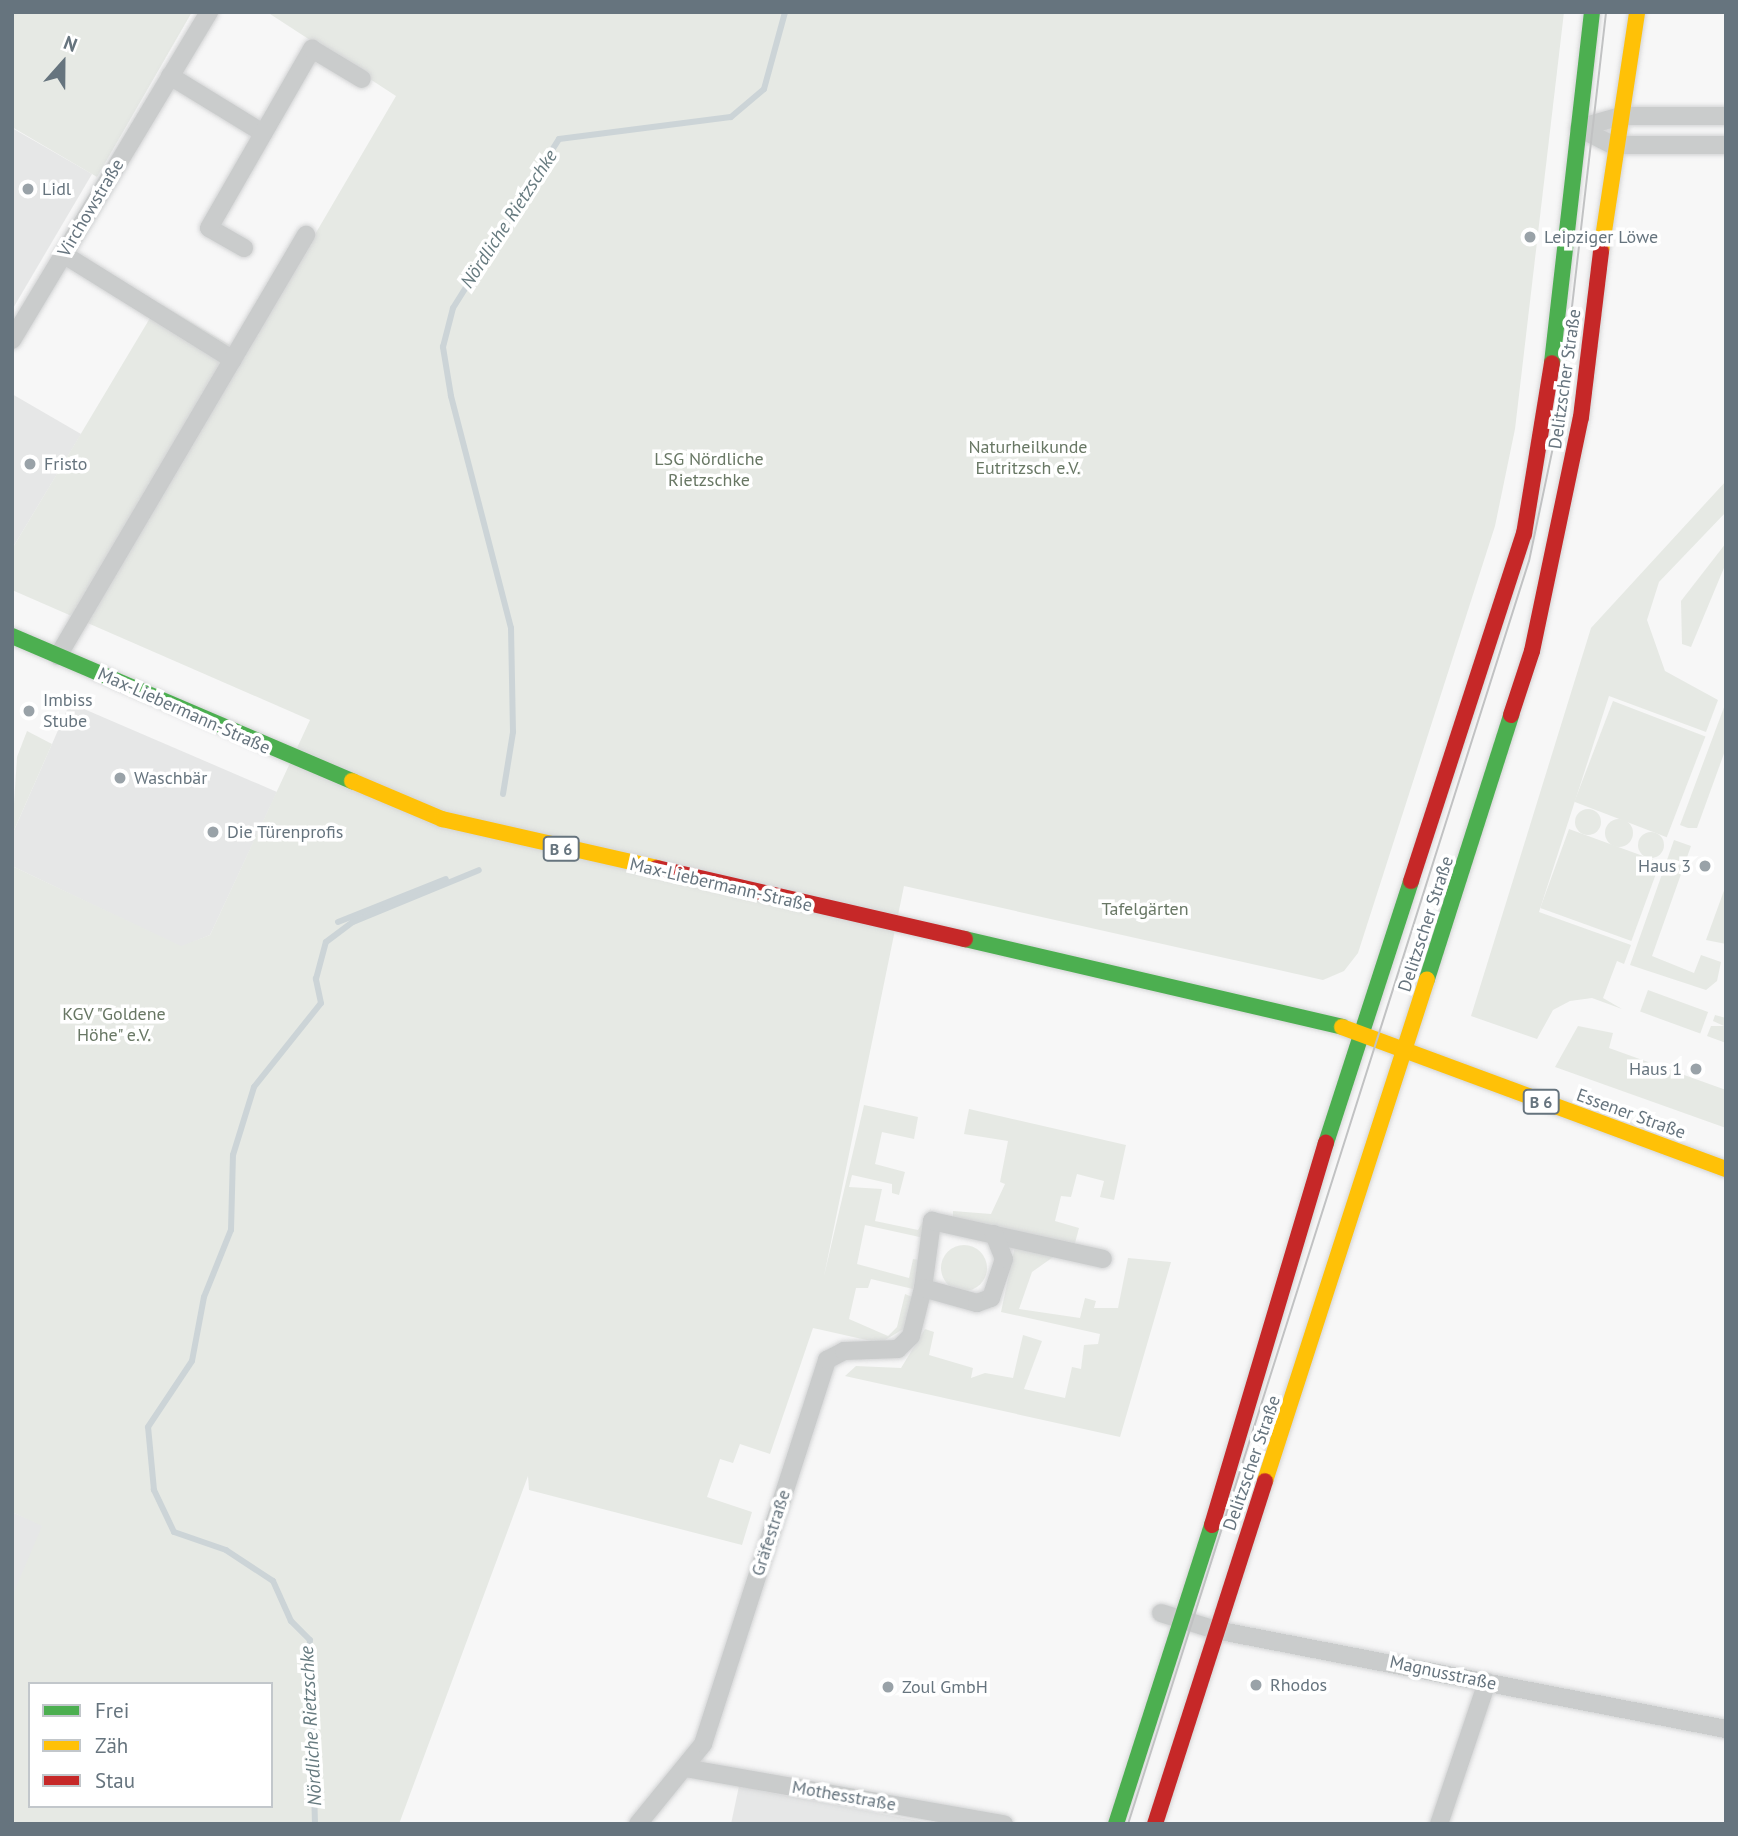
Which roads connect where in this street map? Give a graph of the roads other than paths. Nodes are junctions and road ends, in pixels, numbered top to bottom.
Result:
1 (209, 12) edge
2 (1592, 12) edge
3 (1637, 12) edge
4 (170, 76) junction
5 (362, 79) dead end
6 (1621, 116) junction
7 (1726, 116) edge
8 (1579, 128) junction
9 (263, 133) junction
10 (1614, 145) junction
11 (1726, 145) edge
12 (306, 236) dead end
13 (244, 248) dead end
14 (63, 254) junction
15 (12, 340) edge
16 (233, 360) junction
17 (12, 636) edge
18 (58, 656) junction
19 (1361, 1034) junction
20 (1405, 1052) junction
21 (1726, 1169) edge
22 (994, 1234) junction
23 (1103, 1259) dead end
24 (923, 1288) junction
25 (1161, 1613) dead end
26 (1181, 1620) junction
27 (1216, 1630) junction
28 (1487, 1682) junction
29 (1726, 1729) edge
30 (685, 1768) junction
31 (638, 1824) edge
32 (1004, 1824) edge
33 (1116, 1824) edge
34 (1155, 1824) edge
35 (1439, 1824) edge

1 - 4 street, Virchowstraße
2 - 8 main road, Delitzscher Straße
3 - 6 main road, Delitzscher Straße
4 - 9 street
4 - 14 street, Virchowstraße
5 - 9 street
6 - 7 street
6 - 8 street
6 - 10 main road, Delitzscher Straße
8 - 10 street
8 - 19 main road, Delitzscher Straße
9 - 13 street
10 - 11 street
10 - 20 main road, Delitzscher Straße
12 - 16 street
14 - 15 street, Virchowstraße
14 - 16 street
16 - 18 street
17 - 18 main road, Max-Liebermann-Straße / B 6
18 - 19 main road, Max-Liebermann-Straße / B 6
19 - 20 main road, Max-Liebermann-Straße / B 6
19 - 26 main road, Delitzscher Straße
20 - 21 main road, Essener Straße / B 6
20 - 27 main road, Delitzscher Straße
22 - 23 street, Gräfestraße
22 - 24 street, Gräfestraße
22 - 24 street
24 - 30 street, Gräfestraße
25 - 26 street, Magnusstraße
26 - 27 street, Magnusstraße
26 - 33 main road, Delitzscher Straße
27 - 28 street, Magnusstraße
27 - 34 main road, Delitzscher Straße
28 - 29 street, Magnusstraße
28 - 35 street
30 - 31 street, Gräfestraße
30 - 32 street, Mothesstraße

